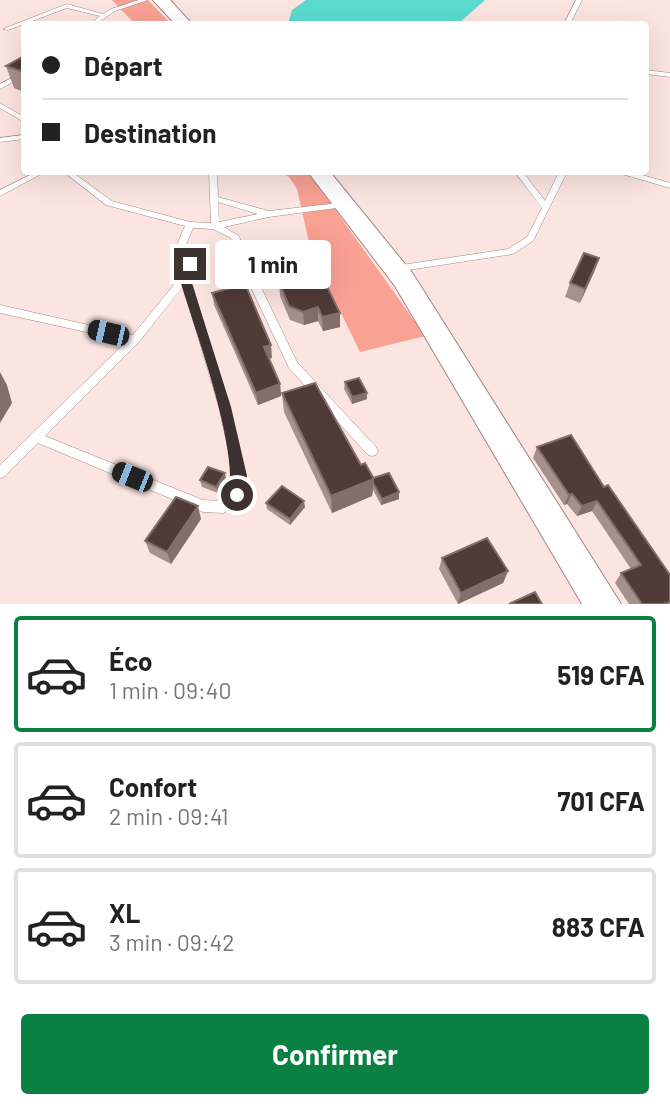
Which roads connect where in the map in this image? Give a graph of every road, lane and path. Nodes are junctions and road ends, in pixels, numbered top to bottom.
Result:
1 (145, 0) edge
2 (161, 0) edge
3 (579, 0) edge
4 (101, 15) junction
5 (27, 21) edge
6 (96, 21) edge
7 (181, 21) edge
8 (568, 21) edge
9 (21, 23) edge
10 (6, 29) dead end
11 (649, 72) edge
12 (670, 75) edge
13 (21, 76) edge
14 (0, 86) edge
15 (0, 105) edge
16 (21, 118) edge
17 (21, 137) edge
18 (0, 139) edge
19 (35, 175) edge
20 (72, 175) edge
21 (213, 175) edge
22 (321, 175) edge
23 (521, 175) edge
24 (562, 175) edge
25 (635, 175) edge
26 (670, 186) edge
27 (0, 193) edge
28 (213, 198) junction
29 (344, 204) junction
30 (546, 208) junction
31 (268, 214) junction
32 (190, 225) junction
33 (215, 226) junction
34 (396, 269) junction
35 (185, 277) junction
36 (0, 309) edge
37 (135, 340) junction
38 (38, 438) junction
39 (372, 451) dead end
40 (0, 472) edge
41 (603, 604) edge

1 - 4 lane
2 - 7 main road
3 - 8 lane
4 - 5 lane
4 - 6 lane
9 - 10 lane
11 - 12 lane
13 - 14 lane
15 - 16 lane
17 - 18 lane
19 - 27 lane
20 - 32 lane
21 - 28 lane
22 - 29 main road
23 - 30 lane
24 - 30 lane
25 - 26 lane
28 - 31 lane
28 - 33 lane
29 - 31 lane
29 - 34 main road
30 - 34 lane
31 - 33 lane
32 - 33 lane
32 - 35 lane
33 - 39 lane
34 - 41 main road
35 - 37 lane
35 - 38 lane
36 - 37 lane
37 - 38 lane
38 - 40 lane

